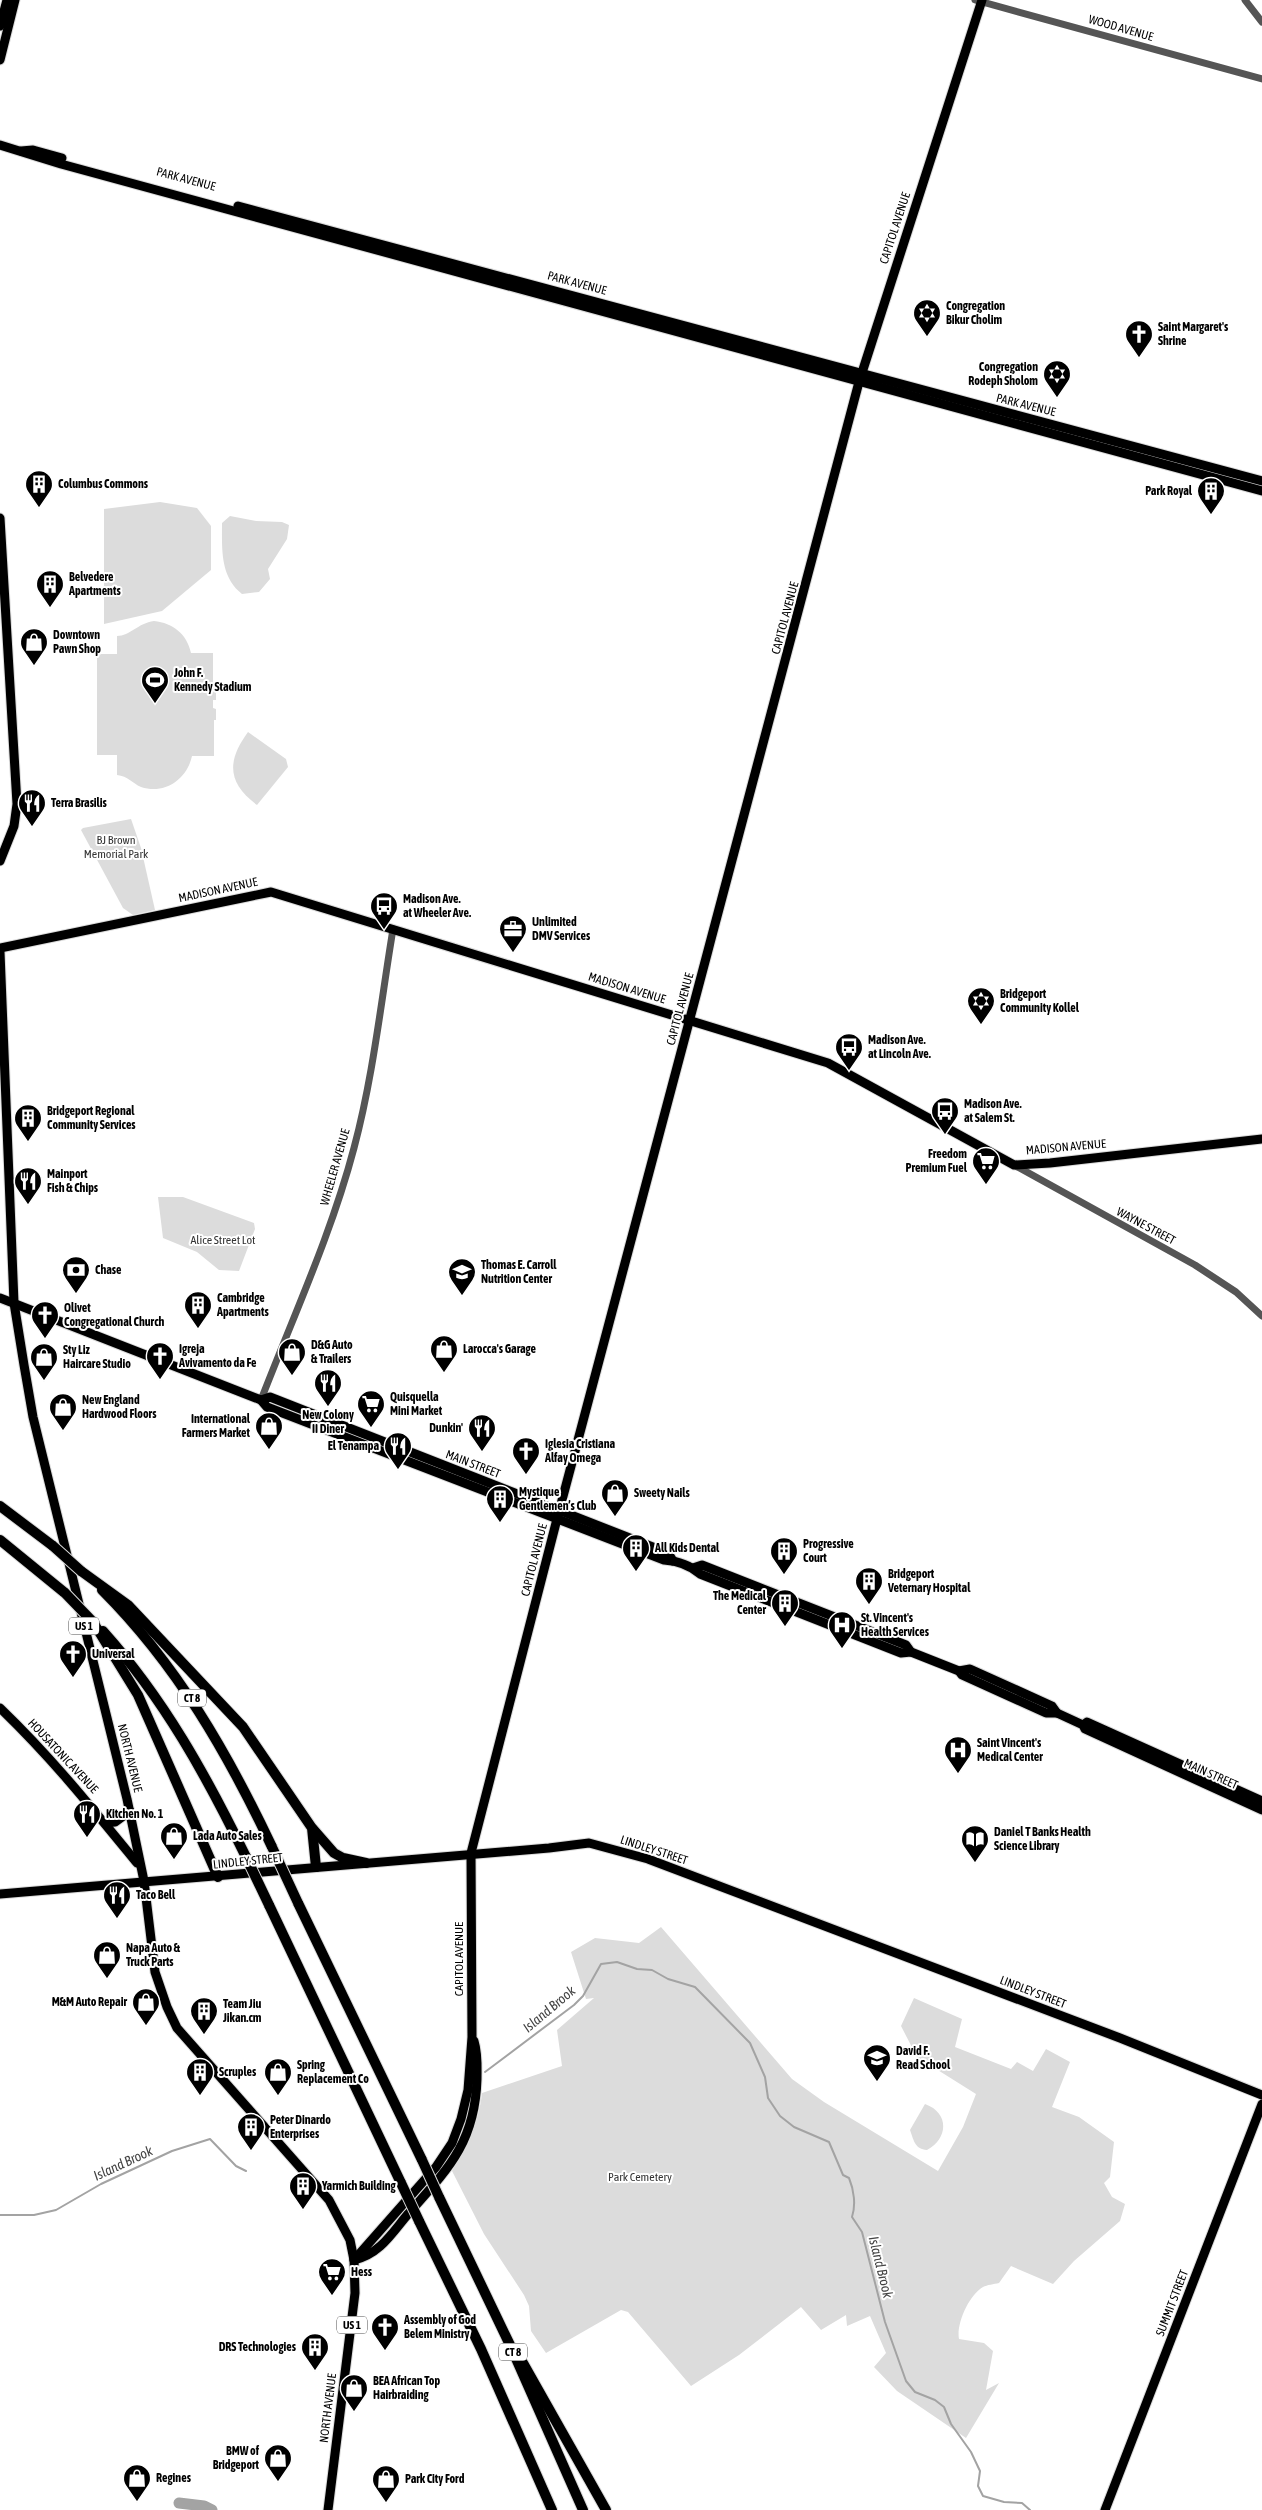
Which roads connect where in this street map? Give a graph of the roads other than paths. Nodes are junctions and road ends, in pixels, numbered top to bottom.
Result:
1 (7, 0) edge
2 (15, 0) edge
3 (1245, 0) edge
4 (979, 1) edge
5 (1262, 22) edge
6 (0, 26) edge
7 (0, 60) edge
8 (1262, 79) edge
9 (0, 145) edge
10 (860, 378) junction
11 (1126, 449) junction
12 (1262, 481) edge
13 (1262, 491) edge
14 (0, 518) edge
15 (0, 861) edge
16 (393, 929) junction
17 (0, 950) edge
18 (690, 1021) junction
19 (1262, 1139) edge
20 (1014, 1165) junction
21 (0, 1298) edge
22 (14, 1303) junction
23 (1262, 1316) edge
24 (261, 1400) junction
25 (4, 1509) edge
26 (558, 1515) junction
27 (0, 1540) edge
28 (81, 1570) junction
29 (93, 1622) junction
30 (0, 1708) edge
31 (1152, 1756) junction
32 (1262, 1801) edge
33 (1262, 1810) edge
34 (130, 1811) junction
35 (105, 1823) junction
36 (312, 1828) junction
37 (471, 1853) junction
38 (366, 1863) junction
39 (139, 1864) junction
40 (316, 1867) junction
41 (218, 1877) junction
42 (144, 1880) junction
43 (0, 1894) edge
44 (1262, 2095) edge
45 (1262, 2104) edge
46 (354, 2260) junction
47 (510, 2345) junction
48 (328, 2510) edge
49 (552, 2510) edge
50 (583, 2510) edge
51 (606, 2510) edge
52 (1105, 2510) edge

1 - 6 main road
2 - 7 main road
3 - 5 street
4 - 8 street, WOOD AVENUE
4 - 10 main road, CAPITOL AVENUE
9 - 10 main road, PARK AVENUE
10 - 11 main road, PARK AVENUE
10 - 18 main road, CAPITOL AVENUE
11 - 12 main road, PARK AVENUE
11 - 13 main road, PARK AVENUE
14 - 15 main road
16 - 17 main road, MADISON AVENUE
16 - 18 main road, MADISON AVENUE
16 - 24 street, WHEELER AVENUE
17 - 22 main road, NORTH AVENUE / US 1
18 - 20 main road, MADISON AVENUE
18 - 26 main road, CAPITOL AVENUE
19 - 20 main road, MADISON AVENUE
20 - 23 street, WAYNE STREET
21 - 22 main road, MAIN STREET
22 - 24 main road, MAIN STREET
22 - 34 main road, NORTH AVENUE / US 1
24 - 26 main road, MAIN STREET
25 - 28 highway, CT 8, bridge
26 - 31 main road, MAIN STREET
26 - 37 main road, CAPITOL AVENUE
27 - 29 highway, CT 8, bridge
28 - 36 highway
28 - 47 highway, CT 8, bridge
29 - 41 highway
29 - 49 highway, CT 8, bridge
30 - 35 main road, HOUSATONIC AVENUE
31 - 32 main road, MAIN STREET
31 - 33 main road, MAIN STREET
34 - 35 main road
34 - 39 main road, NORTH AVENUE / US 1
35 - 39 main road, HOUSATONIC AVENUE
36 - 38 highway
36 - 40 highway
37 - 38 main road, LINDLEY STREET
37 - 44 main road, LINDLEY STREET
37 - 46 main road, CAPITOL AVENUE
38 - 40 main road, LINDLEY STREET
39 - 42 main road, NORTH AVENUE / US 1
40 - 41 main road, LINDLEY STREET
41 - 42 main road, LINDLEY STREET
42 - 43 main road, LINDLEY STREET
42 - 46 main road, NORTH AVENUE / US 1
45 - 52 main road, SUMMIT STREET
46 - 48 main road, NORTH AVENUE / US 1
47 - 50 highway, CT 8
47 - 51 highway

